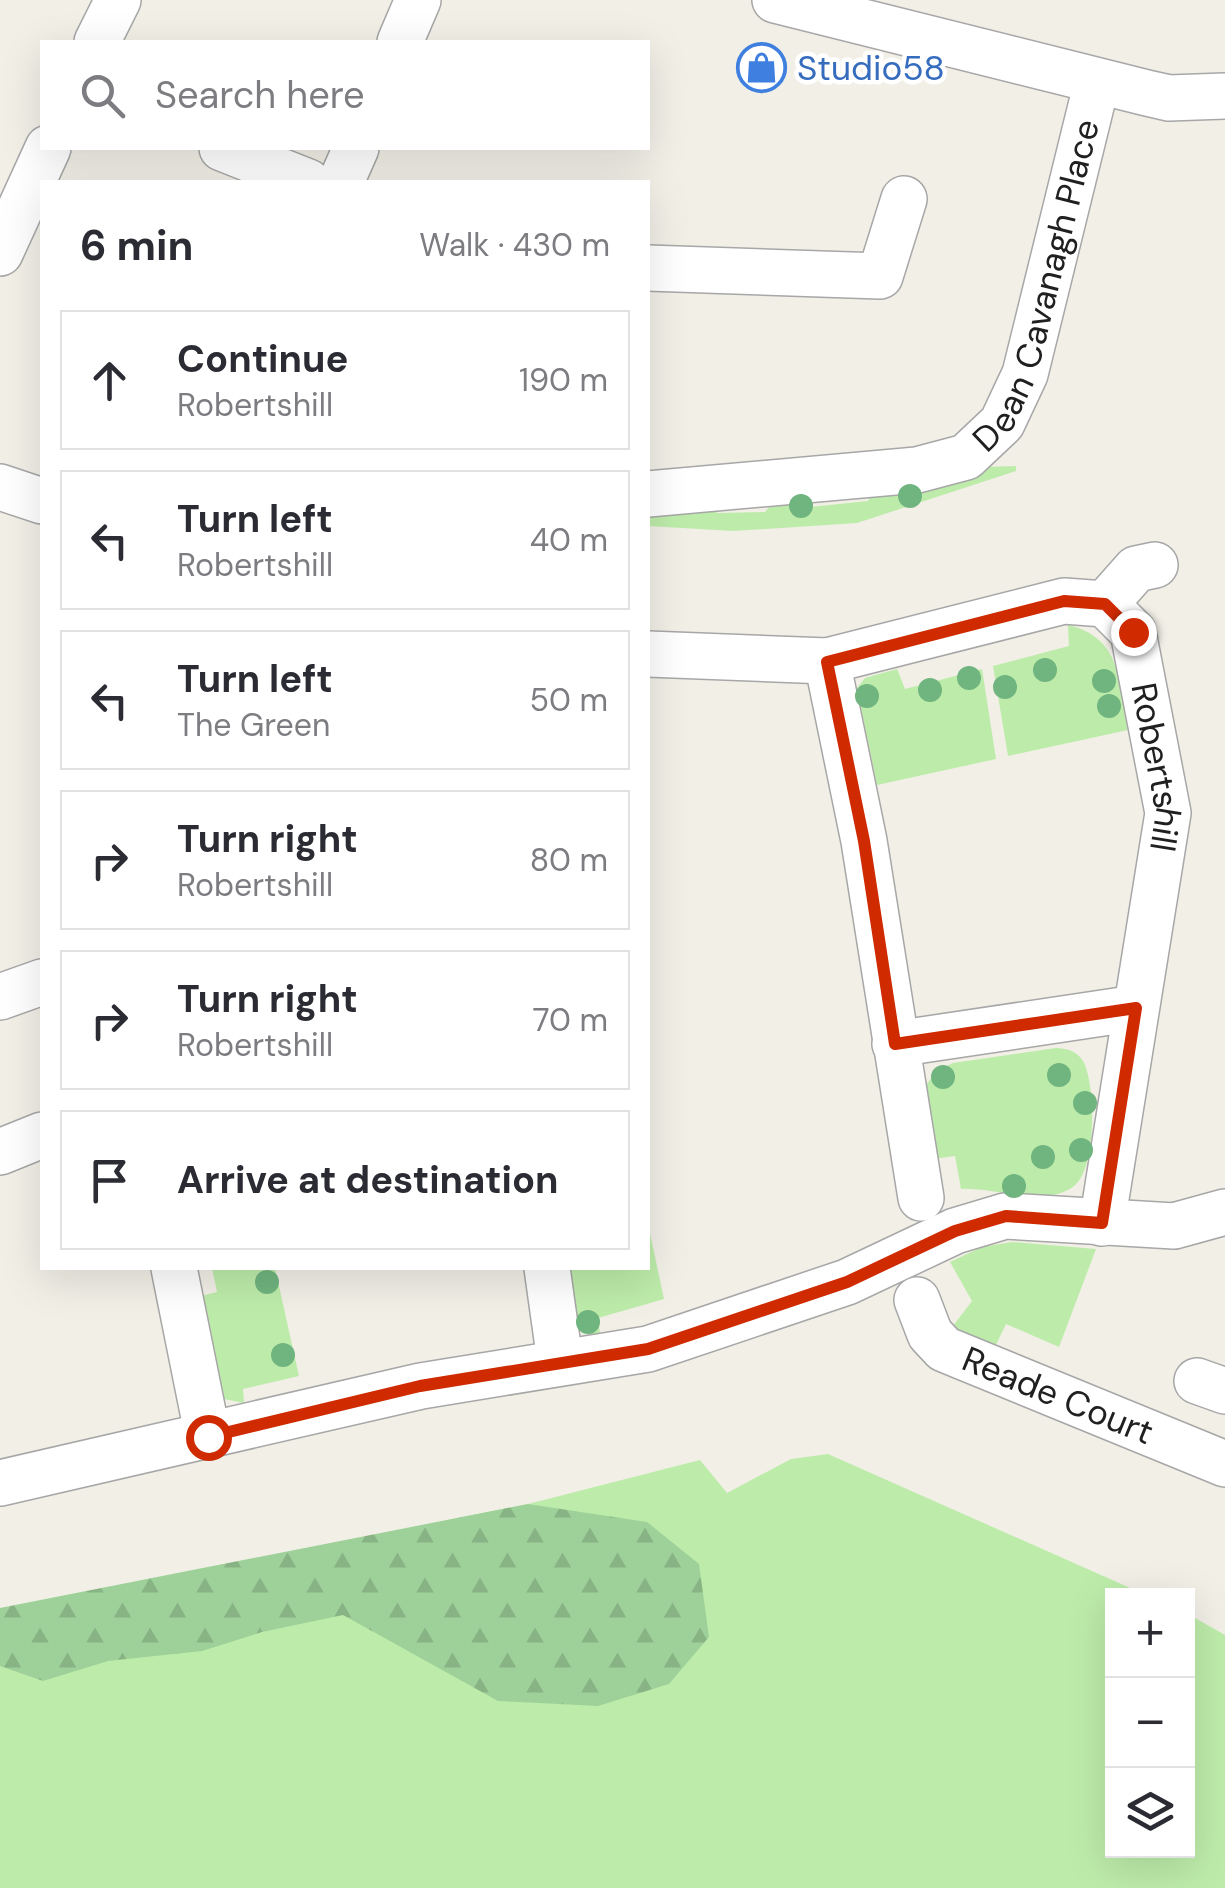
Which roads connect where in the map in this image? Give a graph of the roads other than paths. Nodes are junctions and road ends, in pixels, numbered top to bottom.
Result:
1 (118, 0) edge
2 (418, 0) edge
3 (775, 0) edge
4 (98, 40) edge
5 (401, 40) edge
6 (1097, 82) junction
7 (1225, 96) edge
8 (47, 150) edge
9 (227, 150) edge
10 (355, 150) edge
11 (303, 180) edge
12 (342, 180) edge
13 (904, 200) dead end
14 (0, 252) edge
15 (650, 268) edge
16 (0, 487) edge
17 (650, 494) edge
18 (40, 500) edge
19 (1155, 565) dead end
20 (1105, 604) junction
21 (650, 654) edge
22 (827, 662) junction
23 (40, 983) edge
24 (0, 997) edge
25 (1136, 1008) junction
26 (895, 1044) junction
27 (40, 1137) edge
28 (0, 1152) edge
29 (921, 1198) dead end
30 (1225, 1212) edge
31 (1102, 1223) junction
32 (174, 1270) edge
33 (547, 1270) edge
34 (917, 1300) dead end
35 (560, 1362) junction
36 (208, 1437) junction
37 (1225, 1464) edge
38 (0, 1483) edge

1 - 4 street
2 - 5 street
3 - 6 street, Dean Cavanagh Place
6 - 7 street, Dean Cavanagh Place
6 - 17 street, Dean Cavanagh Place
8 - 14 street
9 - 11 street
10 - 12 street
13 - 15 street
16 - 18 street
19 - 20 street
20 - 22 street
20 - 25 street, Robertshill
21 - 22 street
22 - 26 street
23 - 24 street
25 - 26 street
25 - 31 street, Robertshill
26 - 29 street
27 - 28 street
30 - 31 street
31 - 35 street
32 - 36 street
33 - 35 street
34 - 37 street, Reade Court
35 - 36 street
36 - 38 street

